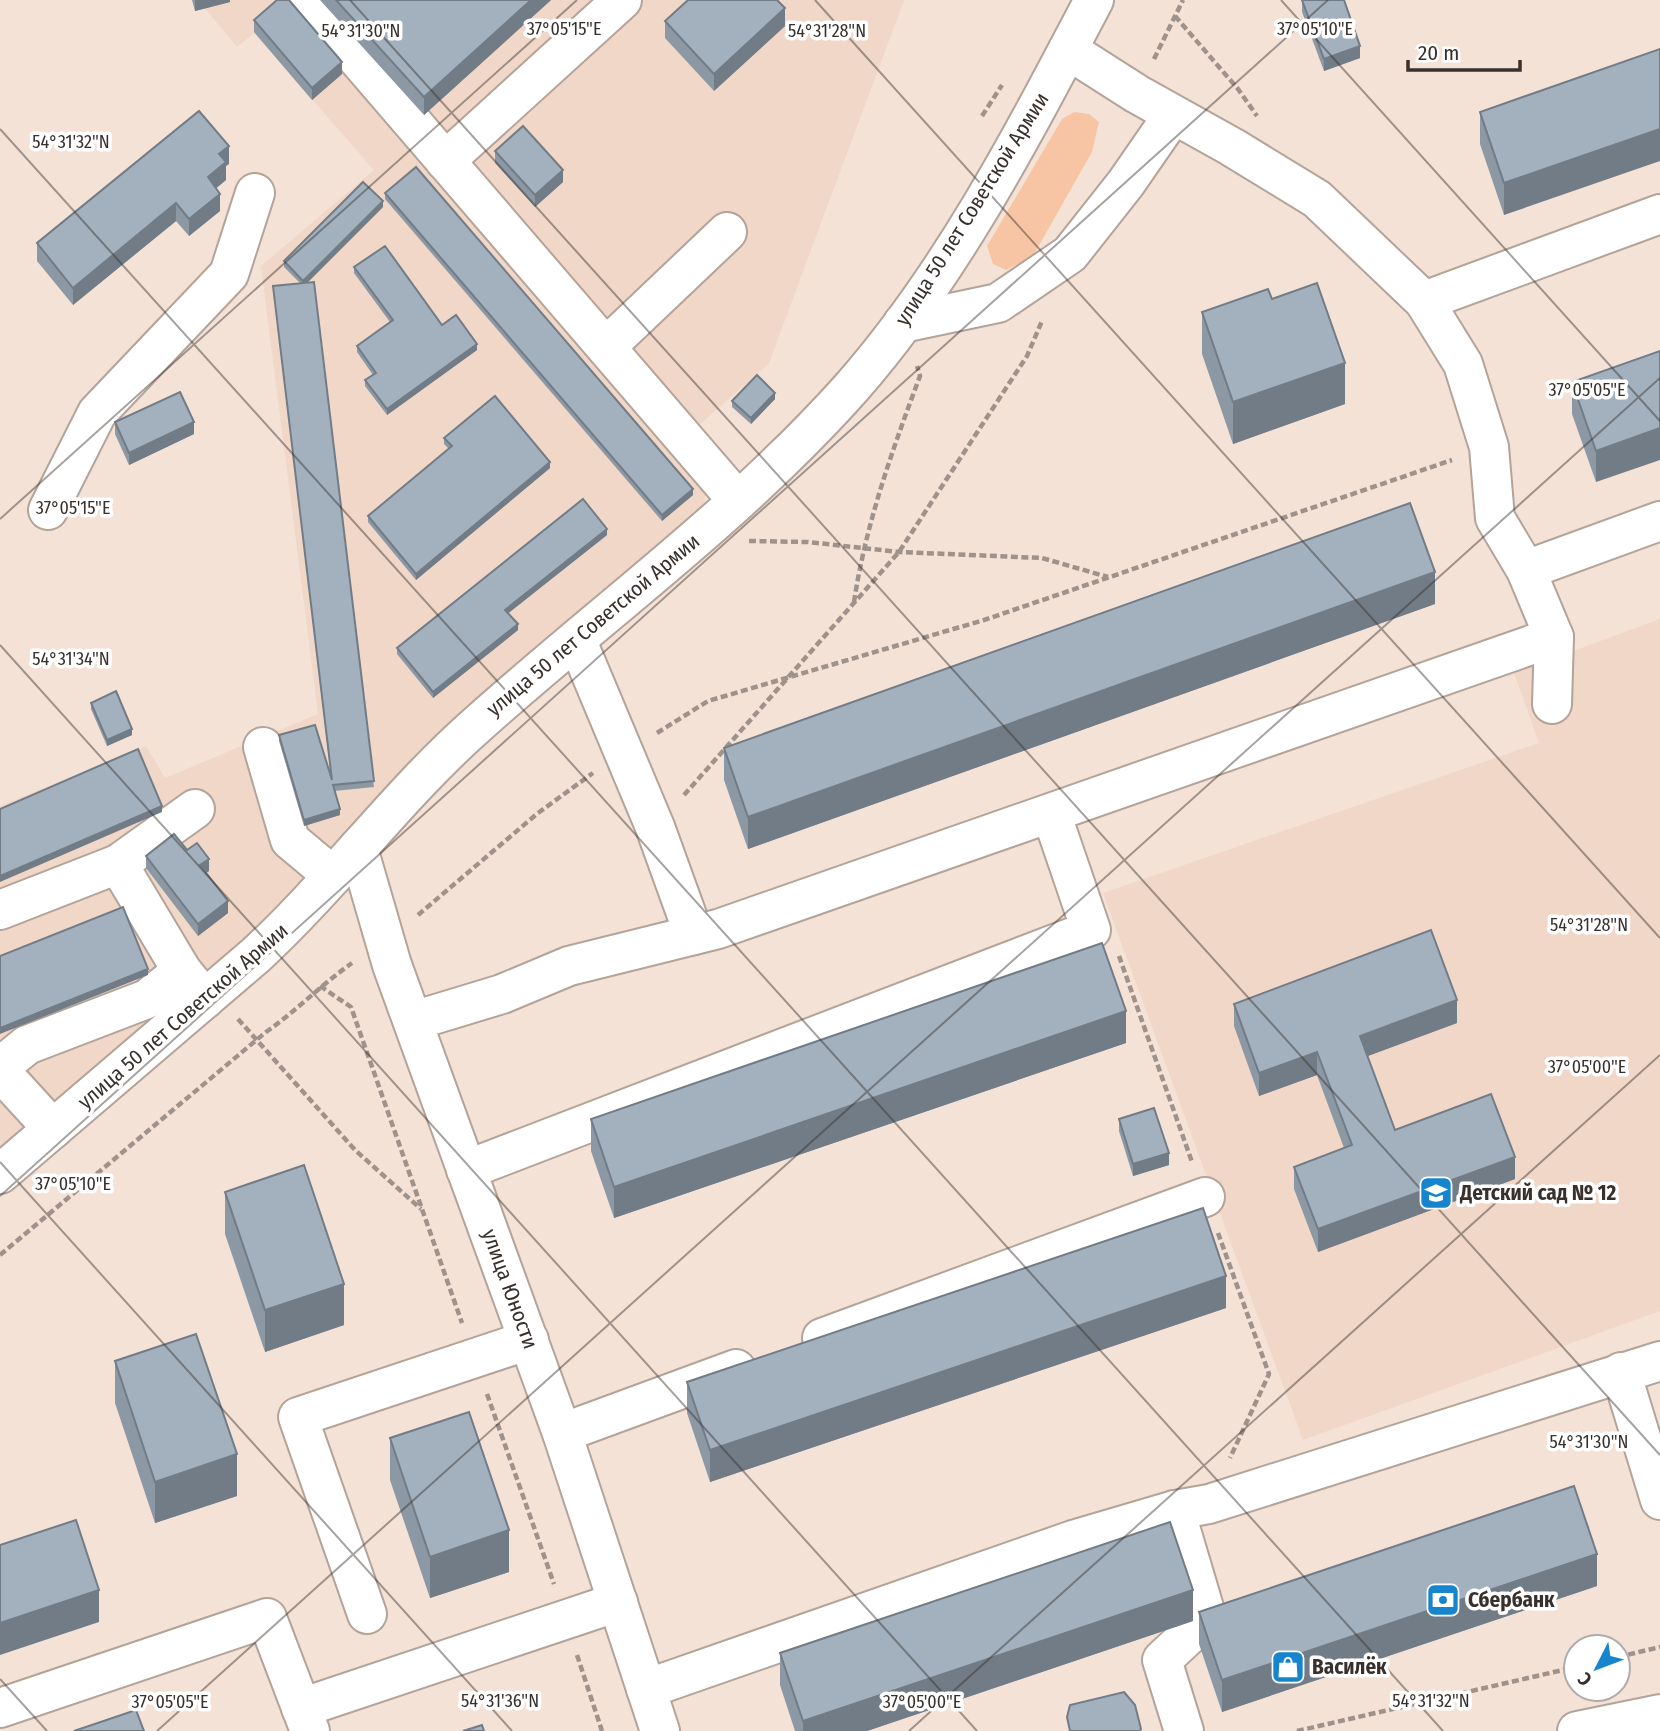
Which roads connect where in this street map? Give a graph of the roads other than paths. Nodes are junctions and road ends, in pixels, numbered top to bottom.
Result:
1 (307, 0) edge
2 (622, 0) edge
3 (1094, 0) edge
4 (1068, 50) junction
5 (1173, 115) junction
6 (445, 161) junction
7 (254, 193) dead end
8 (1660, 214) edge
9 (727, 232) dead end
10 (1424, 301) junction
11 (903, 323) junction
12 (606, 347) junction
13 (738, 500) junction
14 (48, 510) dead end
15 (1660, 522) edge
16 (1526, 570) junction
17 (1554, 637) junction
18 (576, 641) junction
19 (1552, 704) dead end
20 (263, 747) dead end
21 (195, 809) dead end
22 (1051, 813) junction
23 (358, 848) junction
24 (118, 864) junction
25 (333, 876) junction
26 (0, 910) edge
27 (694, 935) junction
28 (203, 985) junction
29 (413, 1021) junction
30 (0, 1069) edge
31 (53, 1129) junction
32 (466, 1170) junction
33 (0, 1174) edge
34 (1205, 1197) dead end
35 (529, 1340) junction
36 (1660, 1361) edge
37 (1621, 1372) junction
38 (562, 1433) junction
39 (1660, 1500) edge
40 (1175, 1510) junction
41 (618, 1602) junction
42 (366, 1614) dead end
43 (646, 1689) junction
44 (0, 1708) edge
45 (1660, 1714) edge
46 (305, 1720) edge
47 (660, 1731) edge
48 (1184, 1731) edge
49 (1577, 1731) edge

1 - 6 street
2 - 6 street
3 - 4 street, улица 50 лет Советской Армии
4 - 5 street
4 - 11 street, улица 50 лет Советской Армии
5 - 10 street
5 - 11 street
6 - 12 street
7 - 14 street
8 - 10 street
9 - 12 street
10 - 16 street
11 - 13 street, улица 50 лет Советской Армии
12 - 13 street
13 - 18 street, улица 50 лет Советской Армии
15 - 16 street
16 - 17 street
17 - 19 street
17 - 22 street
18 - 23 street, улица 50 лет Советской Армии
18 - 27 street
20 - 25 street
21 - 24 street
22 - 27 street
22 - 32 street
23 - 25 street, улица 50 лет Советской Армии
23 - 29 street, улица Юности
24 - 26 street
24 - 28 street
25 - 28 street, улица 50 лет Советской Армии
27 - 29 street
28 - 30 street
28 - 31 street, улица 50 лет Советской Армии
29 - 32 street, улица Юности
30 - 31 street
31 - 33 street, улица 50 лет Советской Армии
32 - 35 street, улица Юности
34 - 38 street
35 - 38 street, улица Юности
35 - 42 street
36 - 37 street
37 - 39 street
37 - 40 street
38 - 41 street, улица Юности
40 - 43 street
40 - 48 street
41 - 43 street, улица Юности
41 - 46 street
43 - 47 street, улица Юности
44 - 46 street
45 - 49 street

